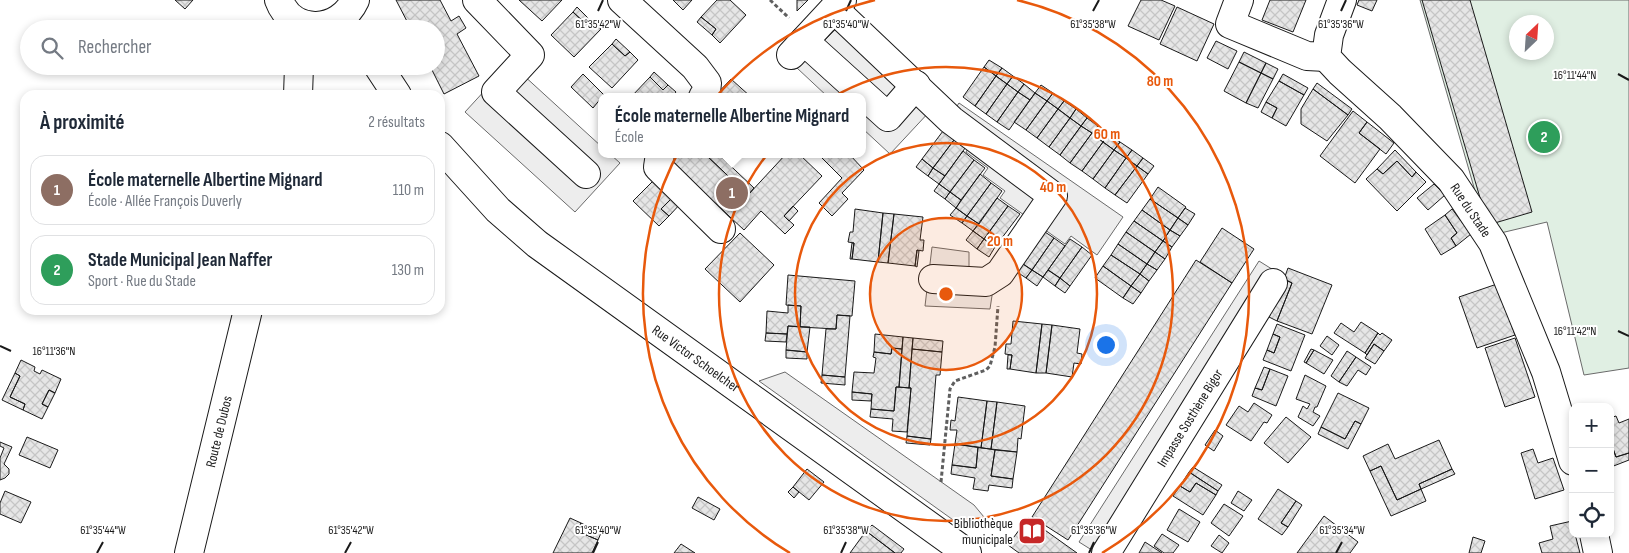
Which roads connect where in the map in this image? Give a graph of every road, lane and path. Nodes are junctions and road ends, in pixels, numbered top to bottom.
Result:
1 (279, 0) edge
2 (477, 0) edge
3 (622, 0) edge
4 (1239, 0) edge
5 (1342, 0) edge
6 (355, 1) edge
7 (838, 4) edge
8 (294, 20) edge
9 (338, 20) edge
10 (360, 20) edge
11 (1326, 57) junction
12 (299, 75) edge
13 (384, 75) edge
14 (916, 86) junction
15 (298, 90) edge
16 (394, 90) edge
17 (705, 93) edge
18 (857, 93) edge
19 (866, 100) edge
20 (445, 152) edge
21 (659, 158) edge
22 (586, 174) dead end
23 (721, 229) dead end
24 (1000, 272) junction
25 (933, 279) dead end
26 (1273, 283) dead end
27 (247, 315) edge
28 (1569, 448) edge
29 (941, 482) dead end
30 (1595, 538) edge
31 (189, 553) edge
32 (967, 553) edge
33 (1106, 553) edge
34 (1598, 553) edge

1 - 8 main road
2 - 22 main road
3 - 17 main road
4 - 11 main road
5 - 11 main road
6 - 9 main road
6 - 10 main road
7 - 14 main road
7 - 18 main road
11 - 28 main road, Rue du Stade
12 - 15 main road
13 - 16 main road
14 - 19 main road
14 - 24 main road
20 - 32 main road, Rue Victor Schoelcher
21 - 23 main road
24 - 25 main road
24 - 29 path
26 - 33 main road, Impasse Sosthène Bigor
27 - 31 main road, Route de Dubos
30 - 34 main road

